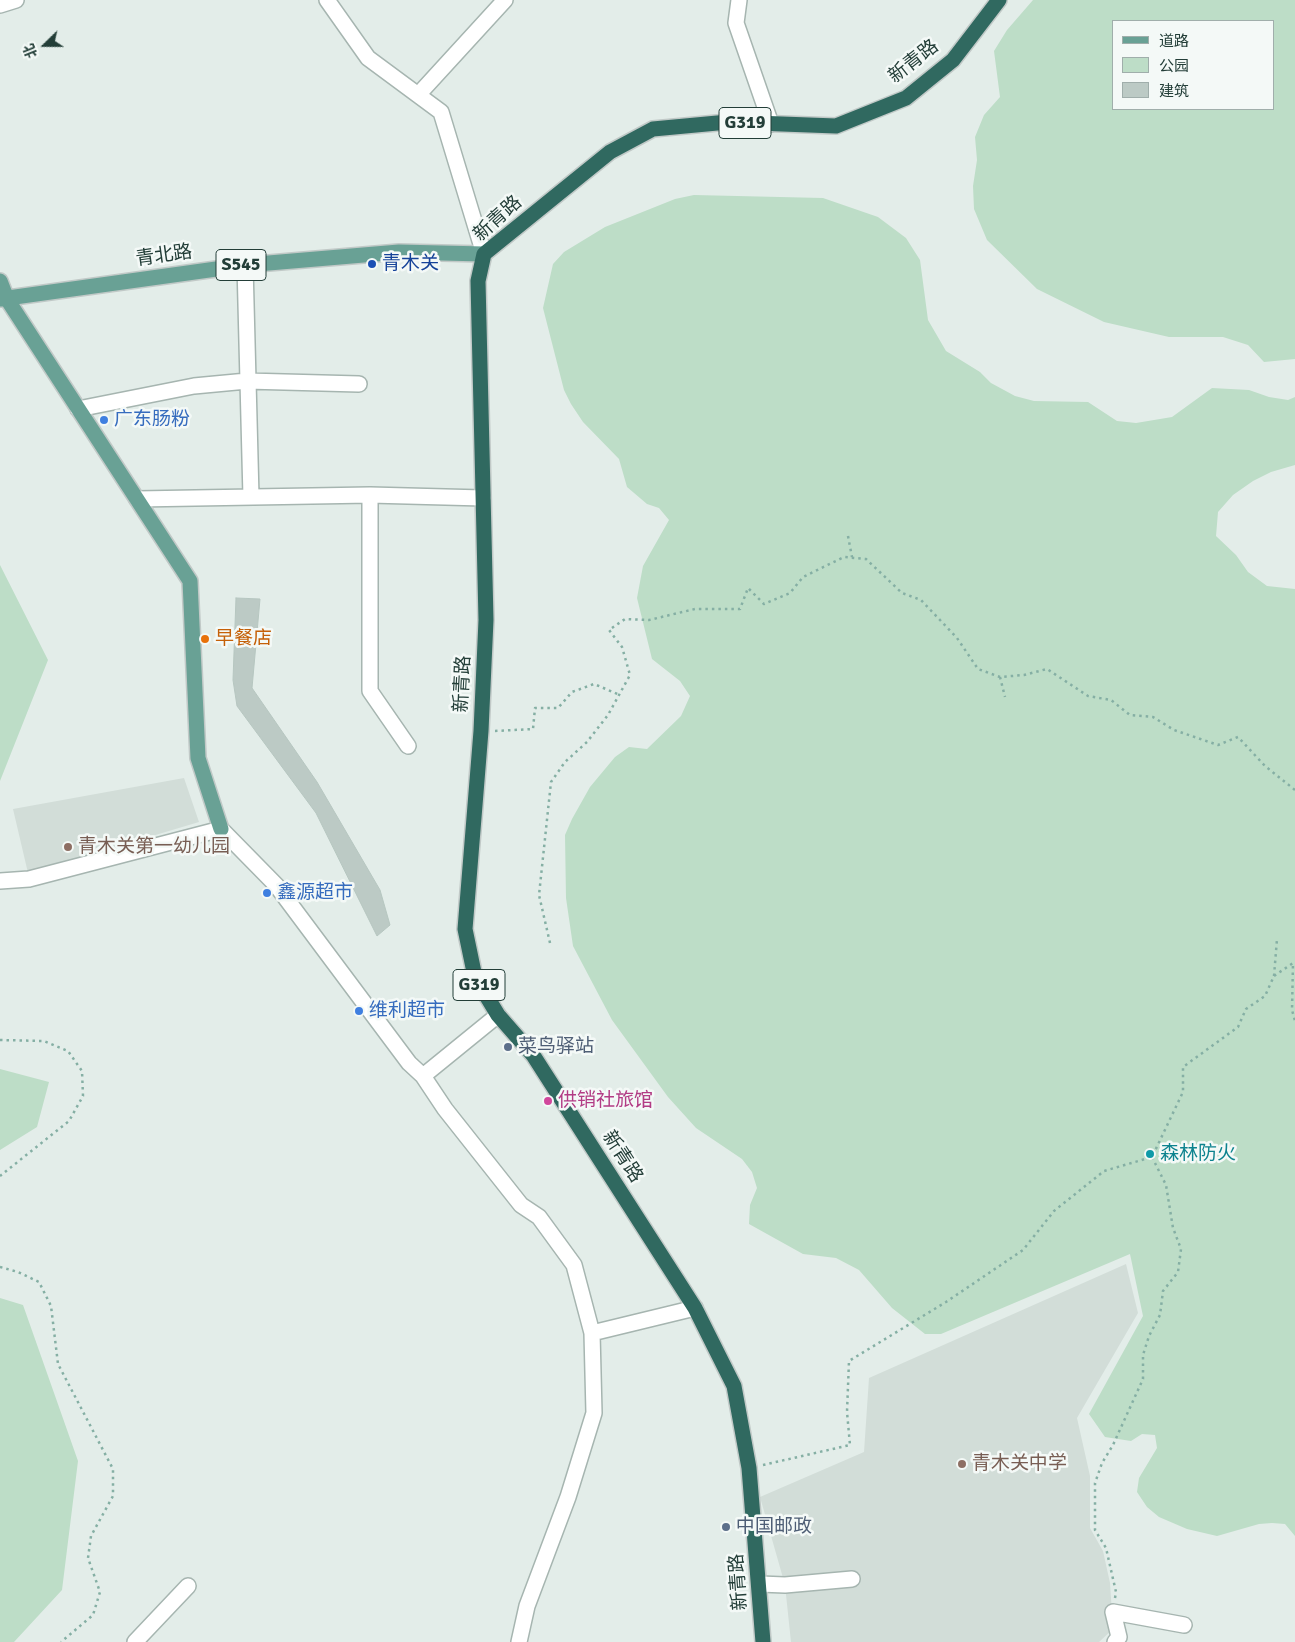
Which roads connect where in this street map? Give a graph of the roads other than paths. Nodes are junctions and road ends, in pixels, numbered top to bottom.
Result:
1 (16, 0) edge
2 (327, 0) edge
3 (505, 0) edge
4 (739, 0) edge
5 (999, 0) edge
6 (0, 5) edge
7 (418, 95) junction
8 (771, 124) junction
9 (484, 254) junction
10 (245, 265) junction
11 (0, 281) edge
12 (4, 299) edge
13 (247, 381) junction
14 (359, 384) dead end
15 (78, 409) junction
16 (370, 495) junction
17 (251, 498) junction
18 (484, 498) junction
19 (137, 500) junction
20 (408, 746) dead end
21 (221, 829) junction
22 (0, 881) edge
23 (498, 1015) junction
24 (423, 1076) junction
25 (695, 1308) junction
26 (592, 1333) junction
27 (852, 1579) dead end
28 (760, 1584) junction
29 (188, 1586) dead end
30 (1184, 1625) dead end
31 (136, 1642) edge
32 (518, 1642) edge
33 (764, 1642) edge
34 (1115, 1642) edge

1 - 6 street
2 - 7 street
3 - 7 street
4 - 8 street
5 - 8 highway, 新青路 / G319
7 - 9 street
8 - 9 highway, 新青路 / G319
9 - 10 main road, 青北路 / S545
9 - 18 highway, 新青路 / G319
10 - 12 main road, 青北路 / S545
10 - 13 street
11 - 12 main road
12 - 15 main road
13 - 14 street
13 - 15 street
13 - 17 street
15 - 19 main road
16 - 17 street
16 - 18 street
16 - 20 street
17 - 19 street
18 - 23 highway, 新青路 / G319
19 - 21 main road
21 - 22 street
21 - 24 street
23 - 24 street
23 - 25 highway, 新青路 / G319
24 - 26 street
25 - 26 street
25 - 28 highway, 新青路 / G319
26 - 32 street
27 - 28 street
28 - 33 highway, 新青路 / G319
29 - 31 street
30 - 34 street

